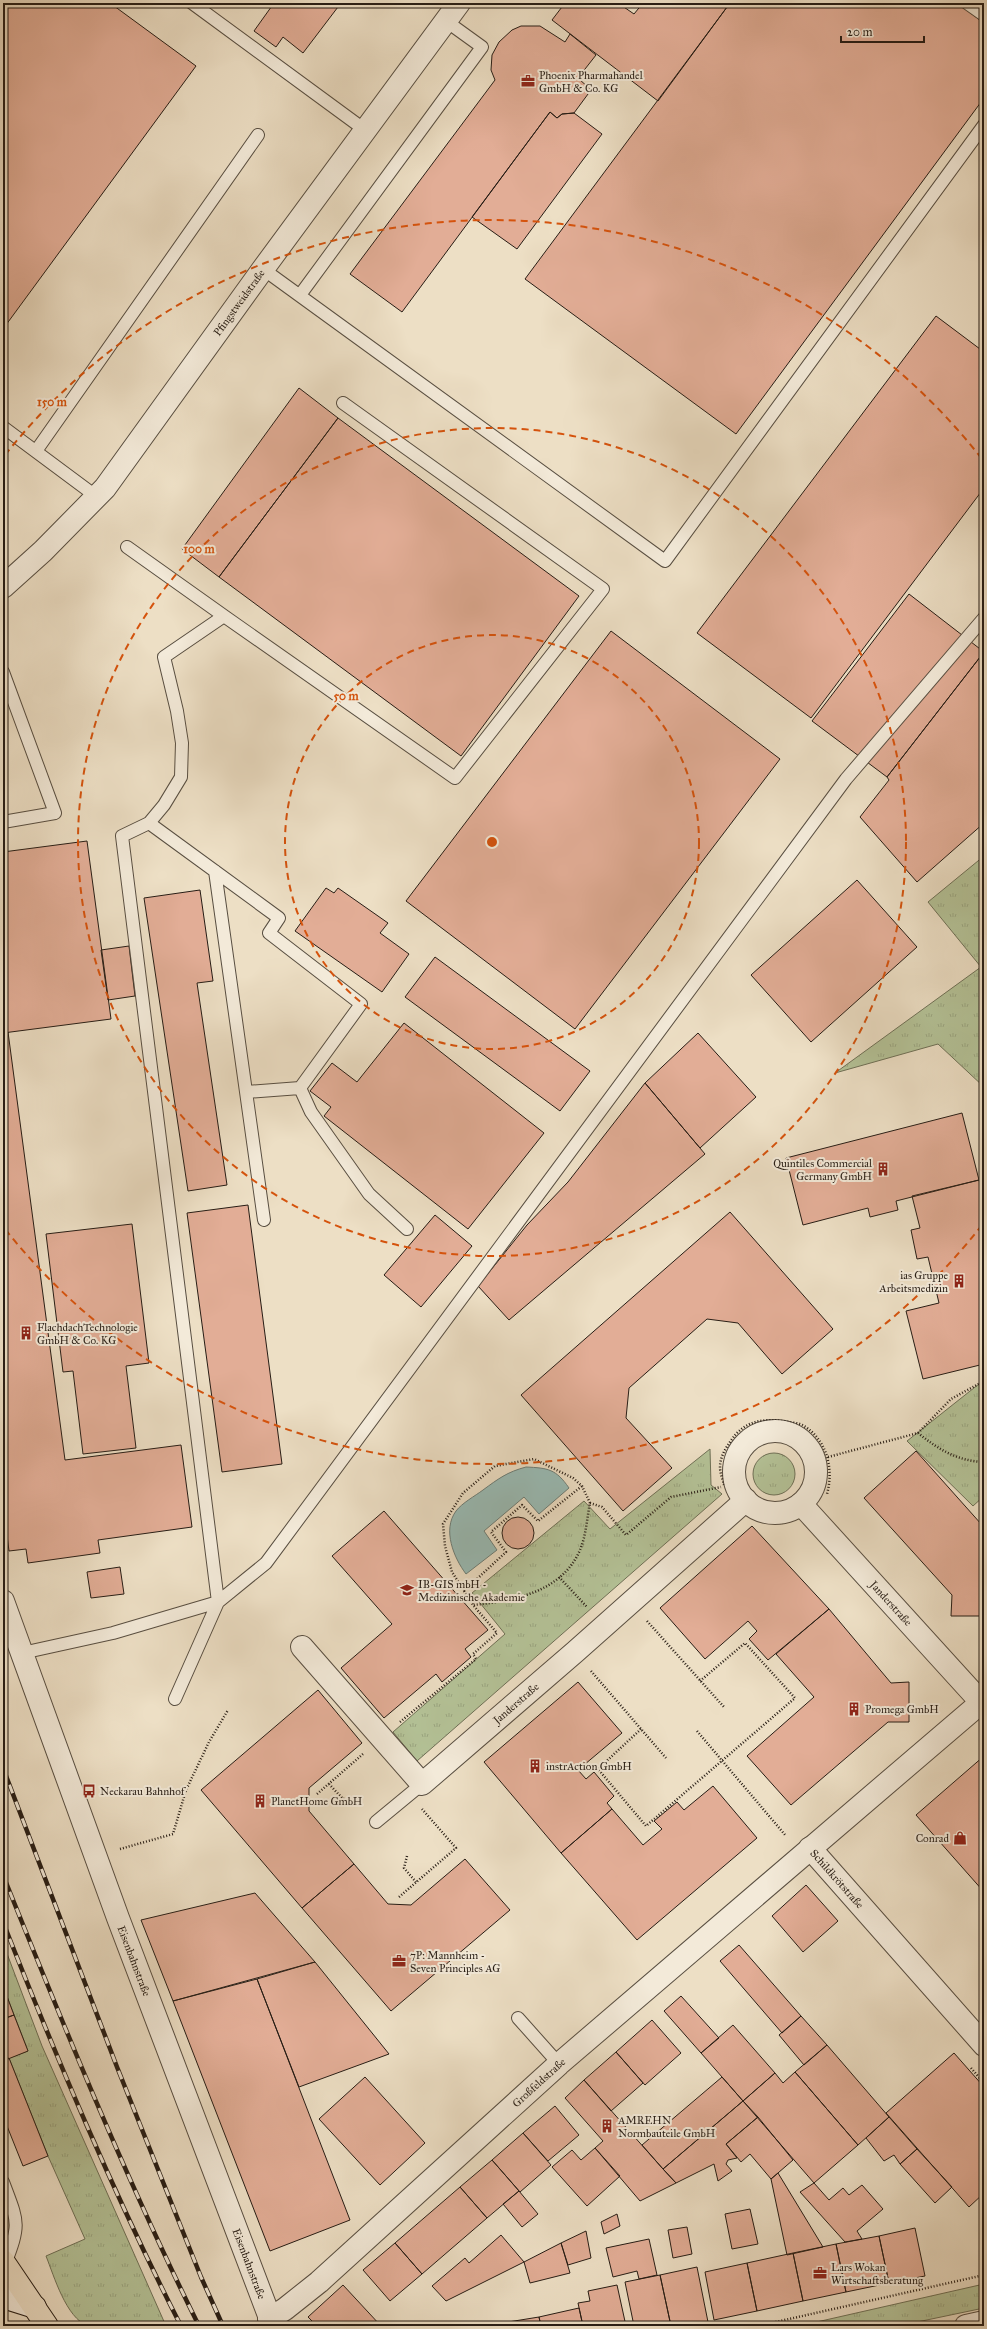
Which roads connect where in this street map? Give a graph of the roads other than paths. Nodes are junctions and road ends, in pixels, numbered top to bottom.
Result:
1 (192, 3) edge
2 (459, 3) edge
3 (967, 3) edge
4 (208, 8) edge
5 (984, 15) edge
6 (446, 21) junction
7 (984, 125) edge
8 (365, 130) junction
9 (258, 135) dead end
10 (263, 269) junction
11 (300, 296) junction
12 (343, 404) dead end
13 (3, 427) edge
14 (36, 451) junction
15 (97, 497) junction
16 (128, 547) dead end
17 (3, 587) edge
18 (224, 616) junction
19 (984, 618) edge
20 (3, 672) edge
21 (3, 822) edge
22 (149, 823) junction
23 (215, 871) junction
24 (300, 1088) junction
25 (246, 1092) junction
26 (264, 1220) dead end
27 (407, 1229) dead end
28 (746, 1500) junction
29 (801, 1504) junction
30 (3, 1601) edge
31 (218, 1602) junction
32 (302, 1647) dead end
33 (22, 1653) junction
34 (175, 1699) dead end
35 (983, 1701) edge
36 (415, 1789) junction
37 (376, 1822) dead end
38 (810, 1848) junction
39 (518, 2018) dead end
40 (984, 2045) edge
41 (559, 2064) junction
42 (3, 2182) edge
43 (4, 2262) edge
44 (3, 2297) edge
45 (35, 2307) junction
46 (271, 2322) edge
47 (984, 2322) edge
48 (47, 2326) edge
49 (966, 2326) edge

1 - 4 lane
2 - 6 street, Pfingstweidstraße
3 - 5 lane
4 - 8 lane
6 - 8 street, Pfingstweidstraße
6 - 11 lane
7 - 11 lane
8 - 10 street, Pfingstweidstraße
9 - 14 lane
10 - 11 lane
10 - 15 street, Pfingstweidstraße
12 - 18 lane
13 - 14 lane
14 - 15 lane
15 - 17 street, Pfingstweidstraße
16 - 18 lane
18 - 22 lane
19 - 31 lane
20 - 21 lane
22 - 23 lane
22 - 31 lane
23 - 24 lane
23 - 25 lane
24 - 25 lane
24 - 27 lane
25 - 26 lane
28 - 29 street
28 - 29 street
28 - 36 street, Janderstraße
29 - 35 street, Janderstraße
30 - 33 street, Eisenbahnstraße
31 - 33 lane
31 - 34 lane
32 - 36 street
33 - 46 street, Eisenbahnstraße
35 - 38 street, Schildkrötstraße
36 - 37 lane
38 - 40 street, Schildkrötstraße
38 - 41 street, Großfeldstraße
39 - 41 lane
41 - 46 street, Großfeldstraße
42 - 43 lane
43 - 45 main road
44 - 45 street
45 - 48 main road
47 - 49 street

